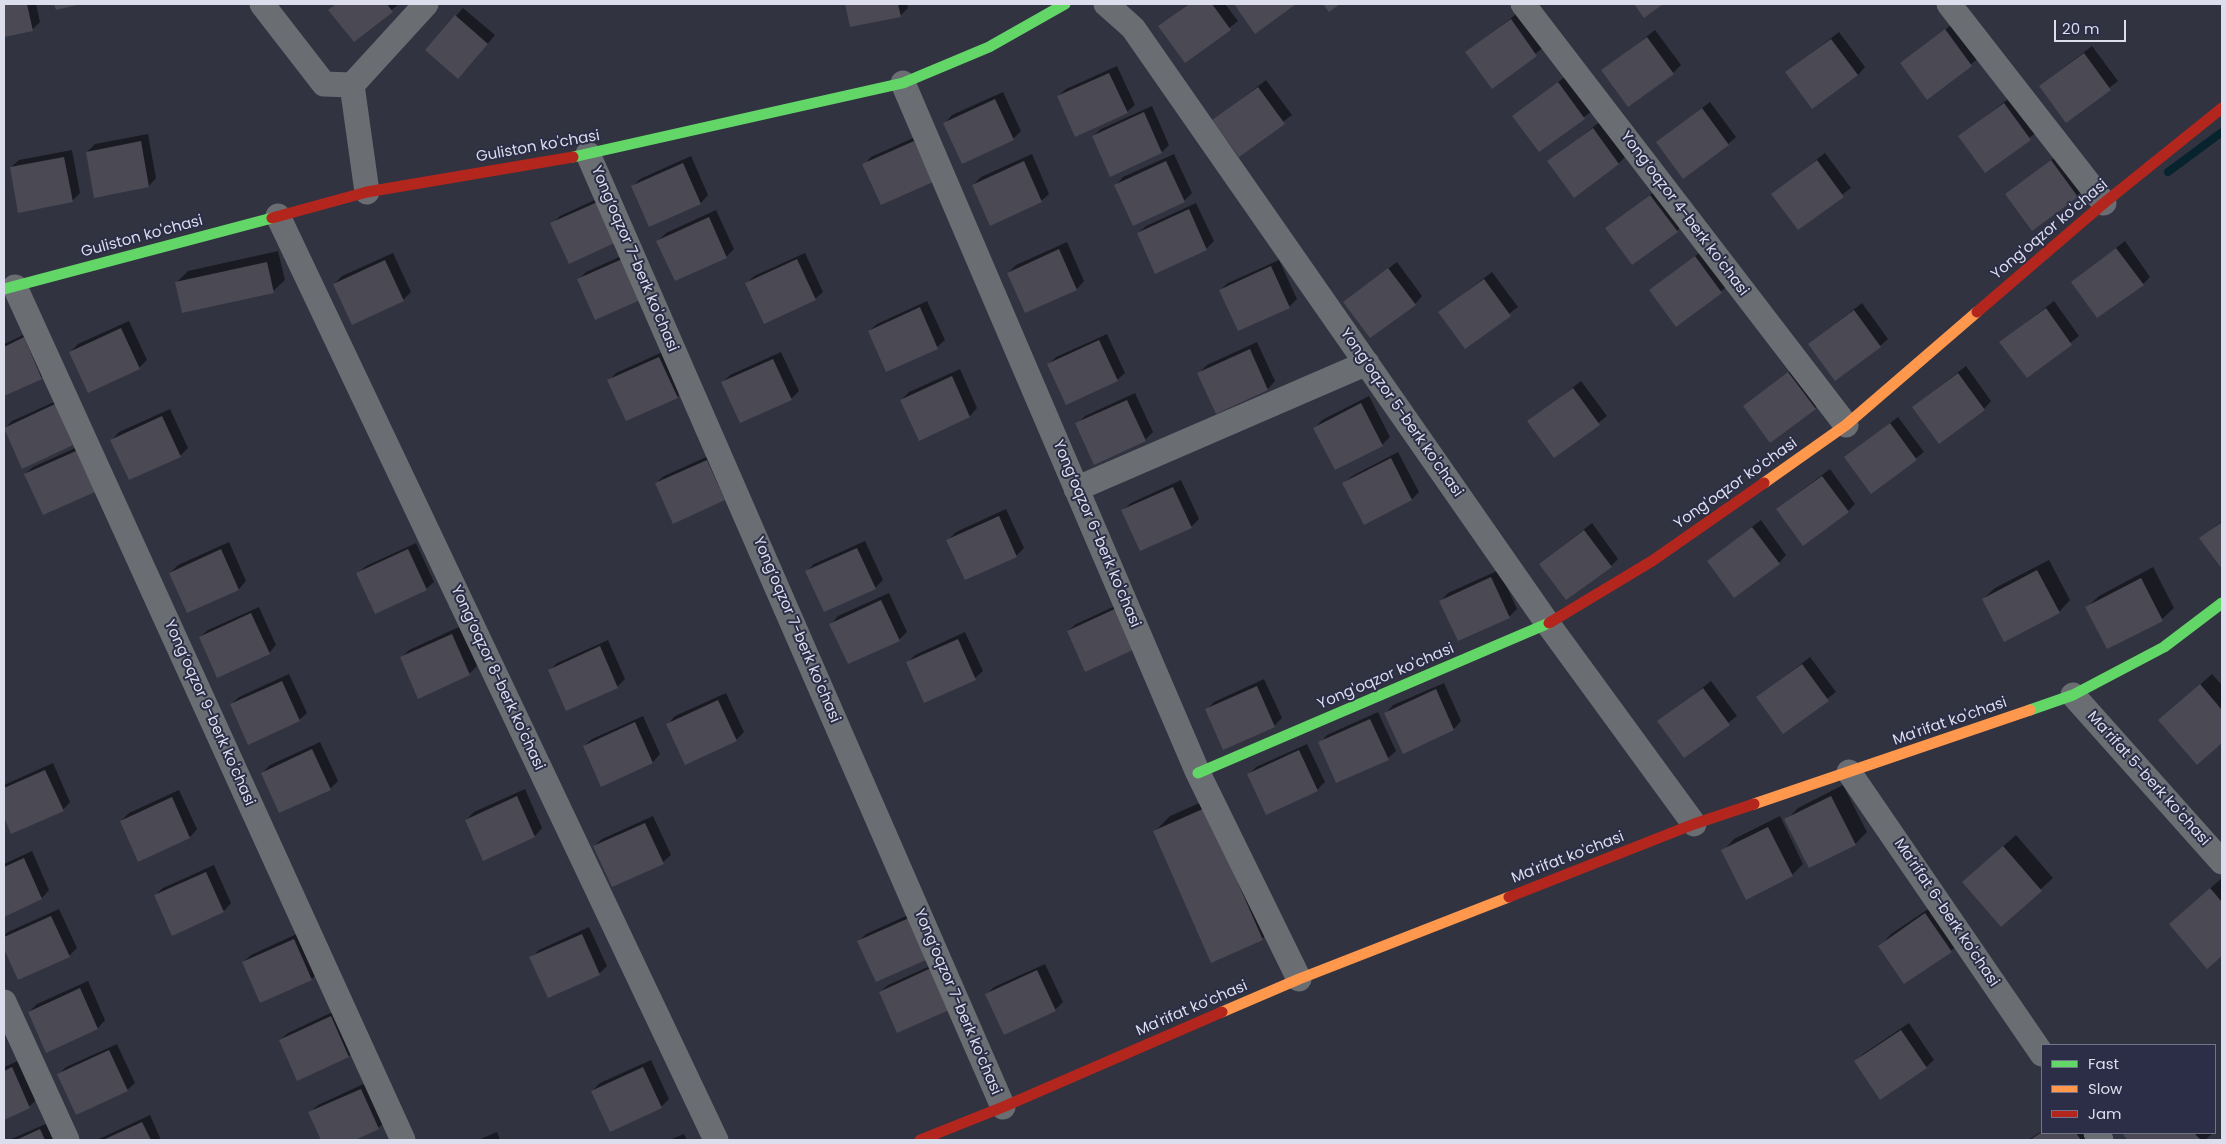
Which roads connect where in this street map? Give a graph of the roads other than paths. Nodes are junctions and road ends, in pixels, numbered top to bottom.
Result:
1 (262, 4) edge
2 (426, 4) edge
3 (1065, 4) edge
4 (1106, 4) edge
5 (1523, 4) edge
6 (1948, 4) edge
7 (903, 83) junction
8 (352, 85) junction
9 (2222, 108) edge
10 (588, 154) junction
11 (367, 192) junction
12 (2104, 203) junction
13 (278, 216) junction
14 (9, 288) edge
15 (1367, 363) junction
16 (1846, 425) junction
17 (1076, 489) junction
18 (2222, 603) edge
19 (1548, 624) junction
20 (2073, 696) junction
21 (1849, 772) junction
22 (1198, 773) junction
23 (1694, 824) junction
24 (2222, 862) edge
25 (1299, 979) junction
26 (4, 1002) edge
27 (2041, 1053) edge
28 (1003, 1107) junction
29 (67, 1140) edge
30 (403, 1140) edge
31 (716, 1140) edge
32 (920, 1140) edge

1 - 8 street
2 - 8 street
3 - 7 street, Guliston ko'chasi
4 - 15 street, Yong‘oqzor 5-berk ko'chasi
5 - 16 street, Yong‘oqzor 4-berk ko'chasi
6 - 12 street
7 - 10 street, Guliston ko'chasi
7 - 17 street, Yong‘oqzor 6-berk ko'chasi
8 - 11 street
9 - 12 street, Yong'oqzor ko'chasi
10 - 11 street, Guliston ko'chasi
10 - 28 street, Yong‘oqzor 7-berk ko'chasi
11 - 13 street, Guliston ko'chasi
12 - 16 street, Yong'oqzor ko'chasi
13 - 14 street, Guliston ko'chasi
13 - 31 street, Yong‘oqzor 8-berk ko'chasi
14 - 30 street, Yong‘oqzor 9-berk ko'chasi
15 - 17 street
15 - 19 street, Yong‘oqzor 5-berk ko'chasi
16 - 19 street, Yong'oqzor ko'chasi
17 - 22 street, Yong‘oqzor 6-berk ko'chasi
18 - 20 street, Ma'rifat ko'chasi
19 - 22 street, Yong'oqzor ko'chasi
19 - 23 street, Yong‘oqzor 5-berk ko'chasi
20 - 21 street, Ma'rifat ko'chasi
20 - 24 street, Ma’rifat 5-berk ko'chasi
21 - 23 street, Ma'rifat ko'chasi
21 - 27 street, Ma’rifat 6-berk ko'chasi
22 - 25 street, Yong‘oqzor 6-berk ko'chasi
23 - 25 street, Ma'rifat ko'chasi
25 - 28 street, Ma'rifat ko'chasi
26 - 29 street
28 - 32 street, Ma'rifat ko'chasi

